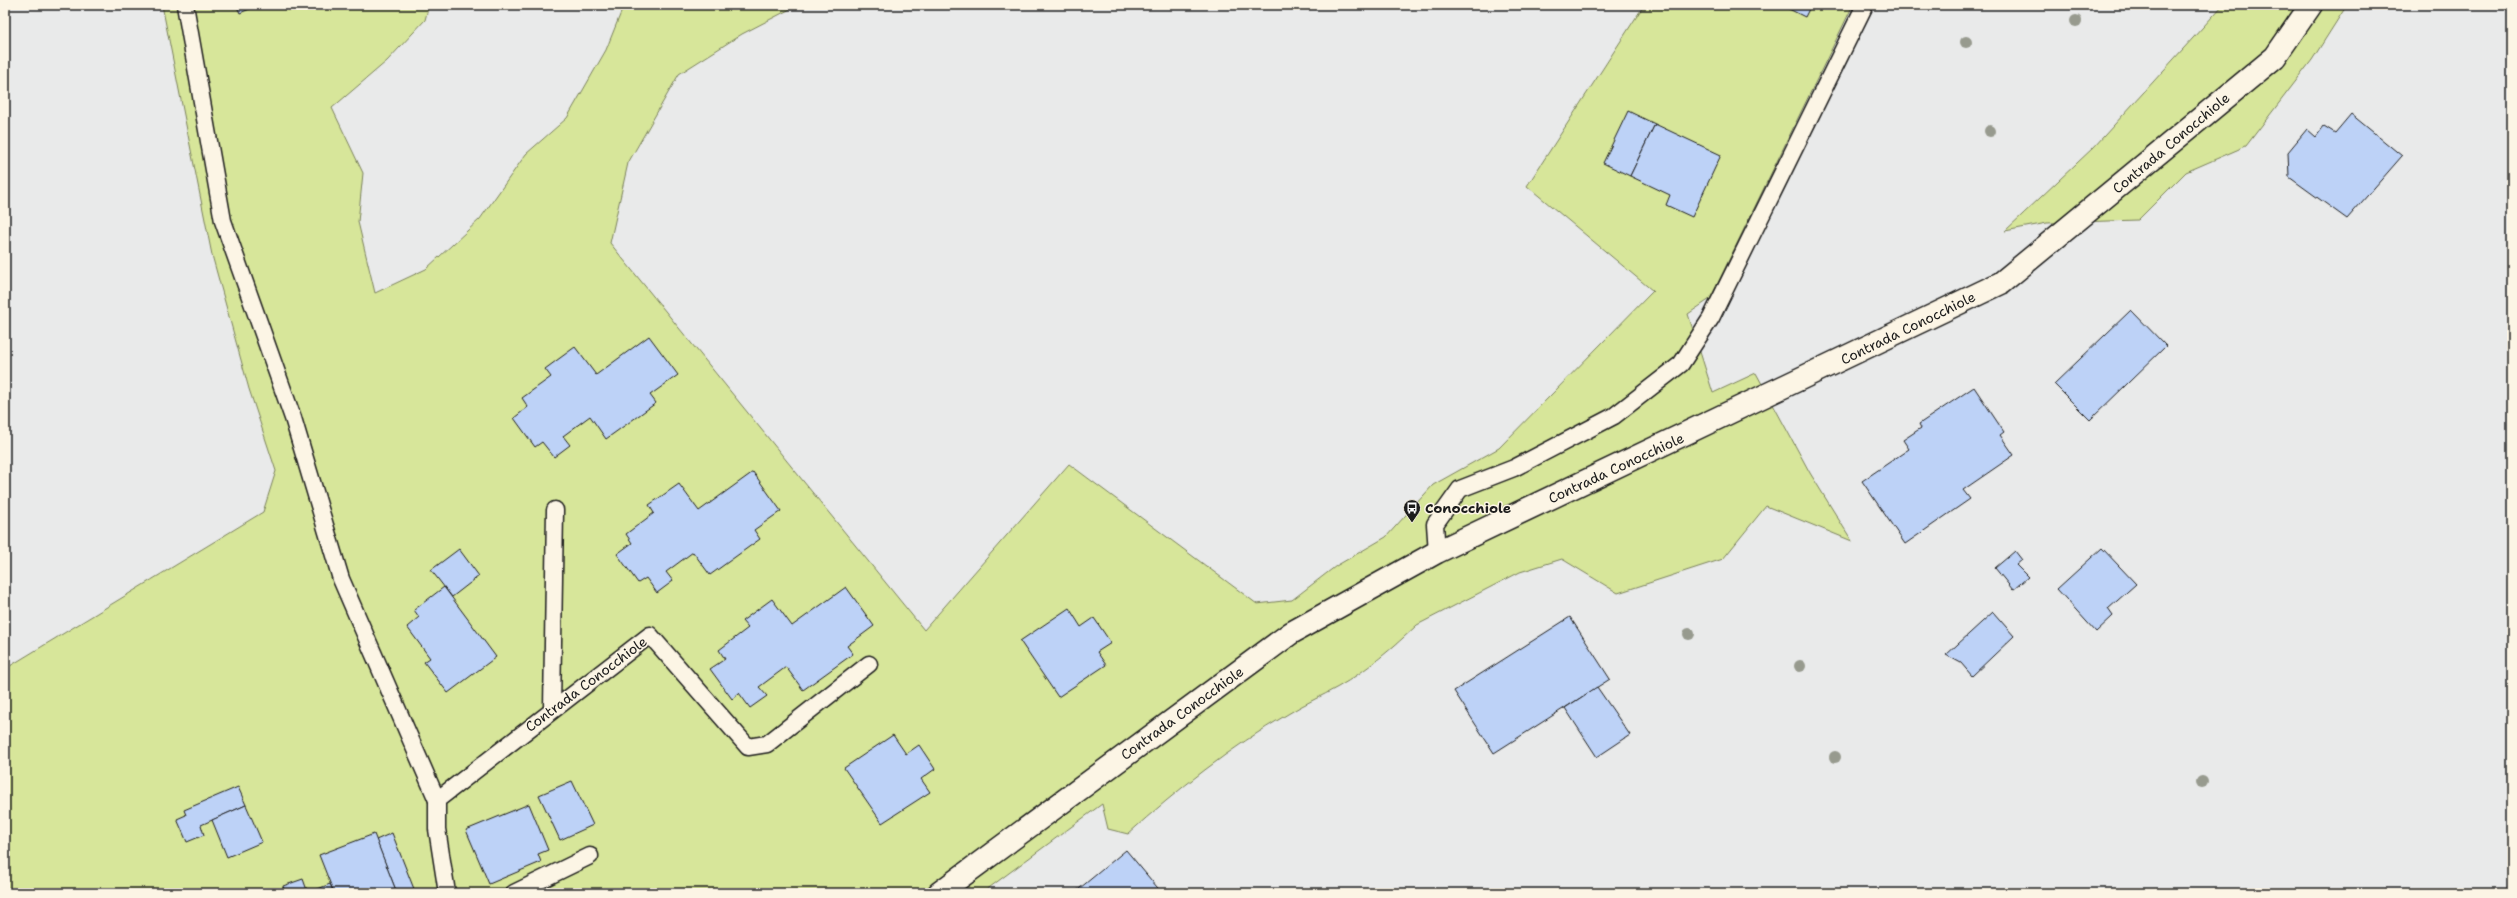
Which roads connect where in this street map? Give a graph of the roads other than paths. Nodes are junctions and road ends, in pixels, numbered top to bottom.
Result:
1 (185, 5) edge
2 (1864, 5) edge
3 (2311, 5) edge
4 (555, 510) dead end
5 (1437, 552) junction
6 (869, 664) dead end
7 (552, 709) junction
8 (437, 800) junction
9 (590, 856) dead end
10 (447, 893) edge
11 (514, 893) edge
12 (939, 893) edge

1 - 8 lane
2 - 5 lane
3 - 5 street, Contrada Conocchiole
4 - 7 lane
5 - 12 street, Contrada Conocchiole
6 - 7 lane, Contrada Conocchiole
7 - 8 lane, Contrada Conocchiole
8 - 10 lane
9 - 11 lane

